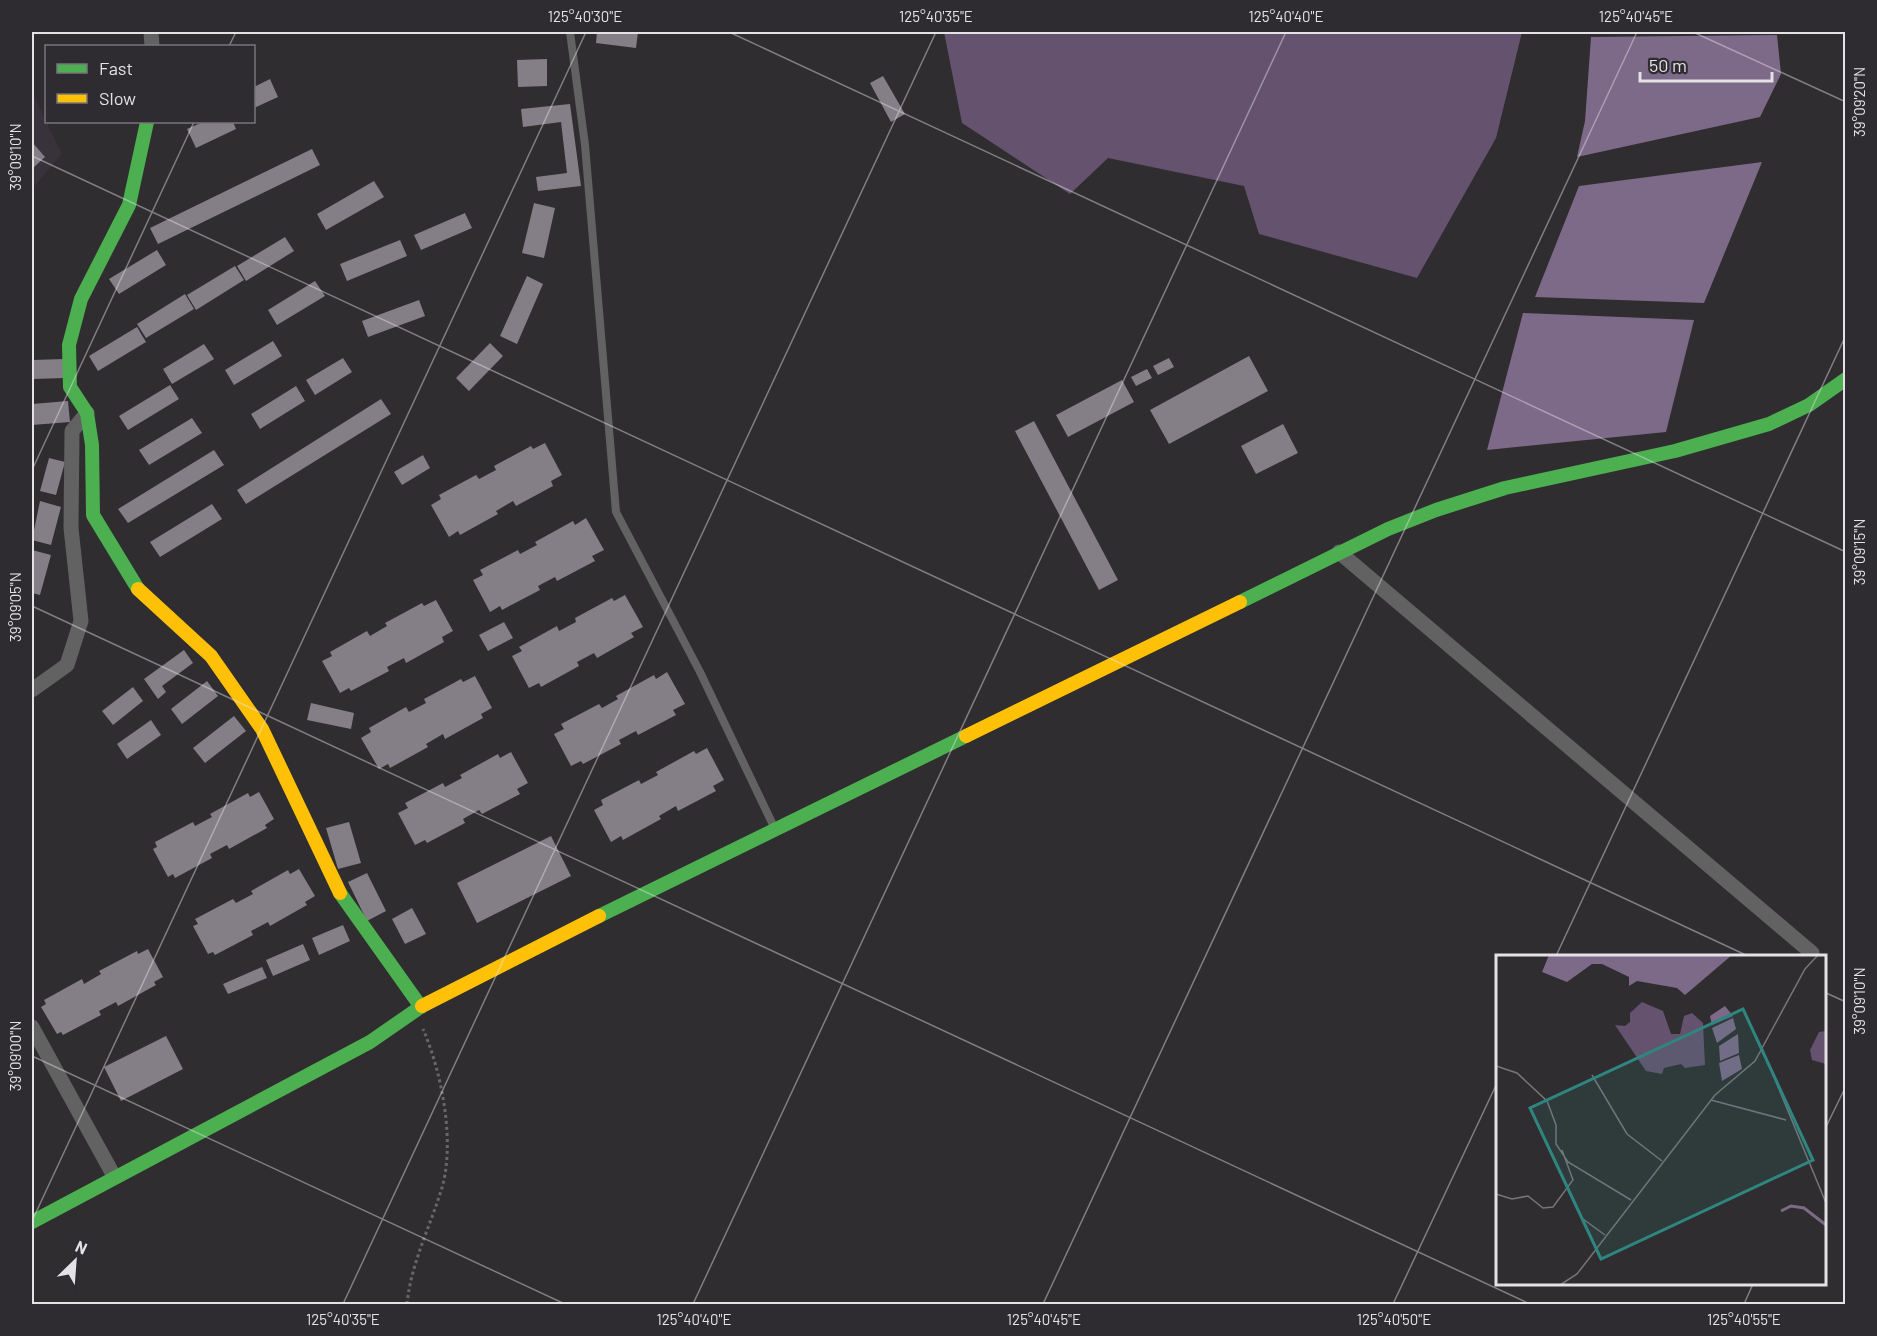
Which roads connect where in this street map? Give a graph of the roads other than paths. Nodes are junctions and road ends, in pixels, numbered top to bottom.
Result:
1 (570, 32) edge
2 (147, 123) edge
3 (1845, 379) edge
4 (87, 413) junction
5 (1339, 552) junction
6 (32, 690) edge
7 (775, 828) junction
8 (1812, 953) dead end
9 (417, 1010) junction
10 (32, 1026) edge
11 (114, 1176) junction
12 (32, 1222) edge

1 - 7 lane
2 - 4 street
3 - 5 street
4 - 6 street
4 - 9 street
5 - 7 street
5 - 8 street
7 - 9 street
9 - 11 street
10 - 11 street
11 - 12 street

